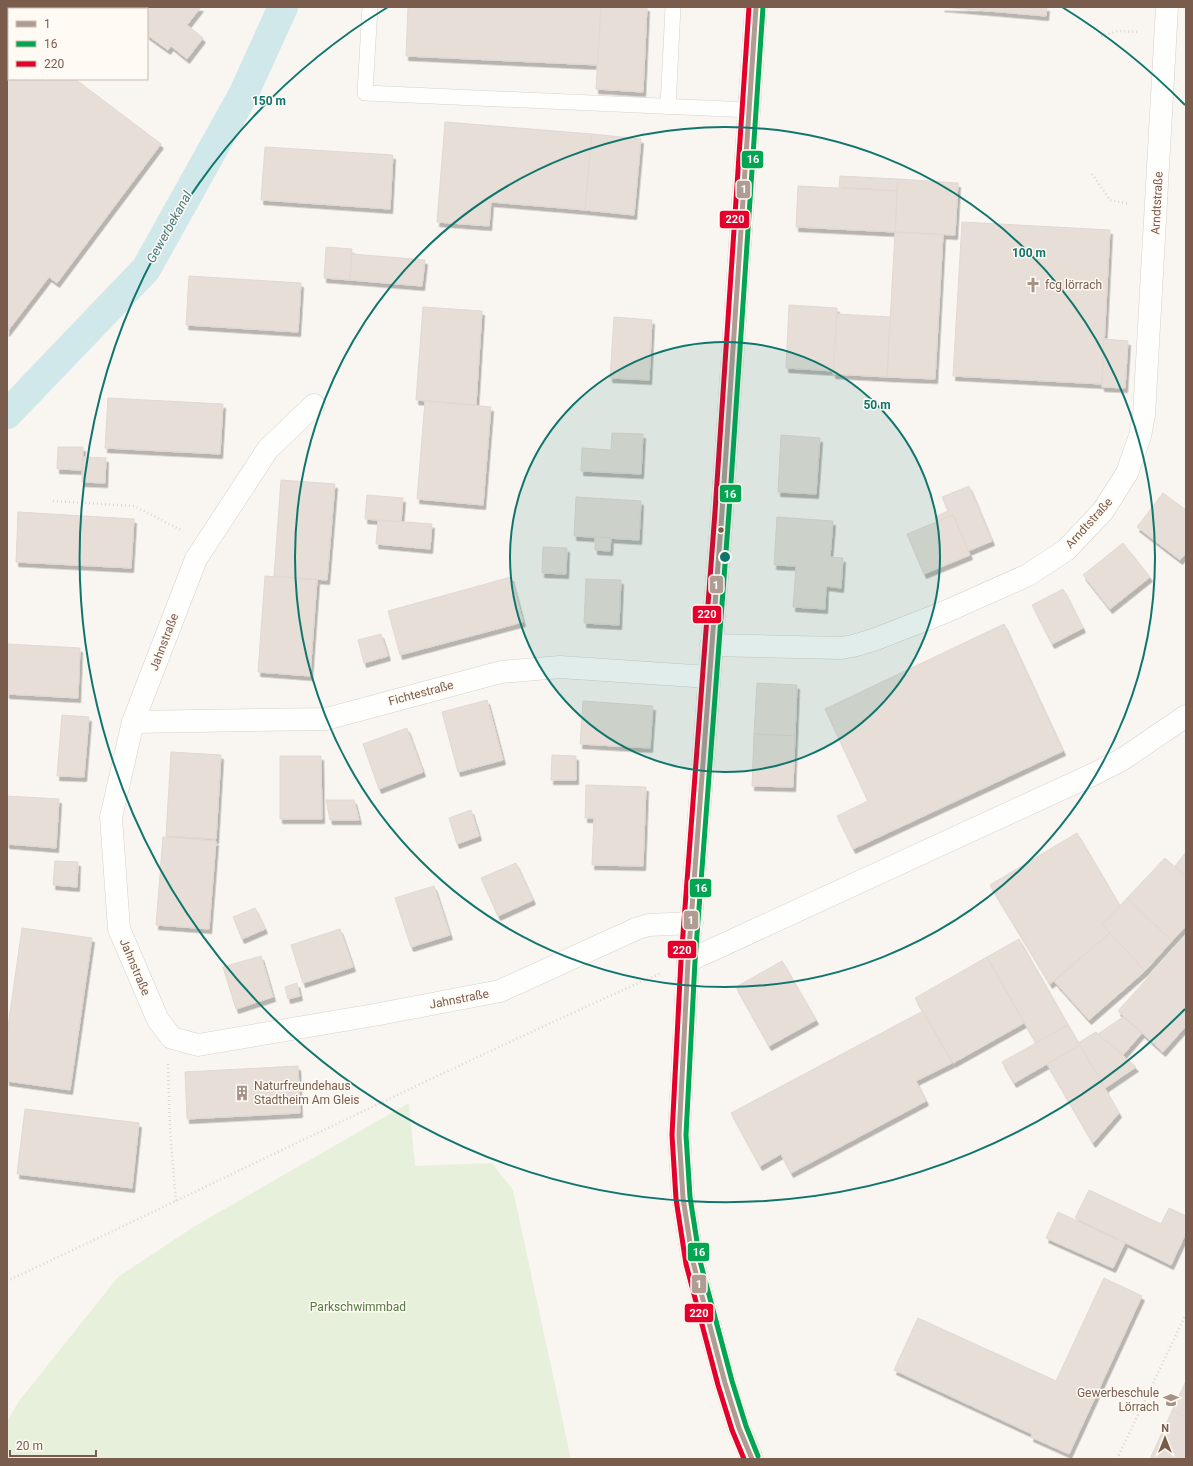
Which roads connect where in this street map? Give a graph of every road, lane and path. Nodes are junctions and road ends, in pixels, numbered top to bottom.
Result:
1 (370, 7) edge
2 (673, 7) edge
3 (756, 7) edge
4 (1167, 7) edge
5 (1166, 34) junction
6 (1101, 36) dead end
7 (668, 107) junction
8 (750, 110) junction
9 (1092, 174) dead end
10 (1156, 210) junction
11 (314, 405) dead end
12 (53, 501) dead end
13 (206, 544) junction
14 (711, 645) junction
15 (709, 677) junction
16 (1186, 716) edge
17 (133, 722) junction
18 (692, 923) junction
19 (688, 961) junction
20 (172, 1038) junction
21 (176, 1202) junction
22 (7, 1281) edge
23 (1186, 1314) edge
24 (752, 1459) edge
25 (1117, 1459) edge

1 - 7 lane
2 - 7 lane
3 - 8 street
4 - 5 street, Arndtstraße
5 - 6 path
5 - 10 street, Arndtstraße
7 - 8 lane
8 - 14 street
9 - 10 path
10 - 14 street, Arndtstraße
11 - 13 street, Jahnstraße
12 - 13 path
13 - 17 street, Jahnstraße
14 - 15 street
15 - 17 street, Fichtestraße
15 - 18 street
16 - 19 street
17 - 20 street, Jahnstraße
18 - 19 street
18 - 20 street, Jahnstraße
19 - 21 path
19 - 24 street
20 - 21 path
21 - 22 path
23 - 25 path

